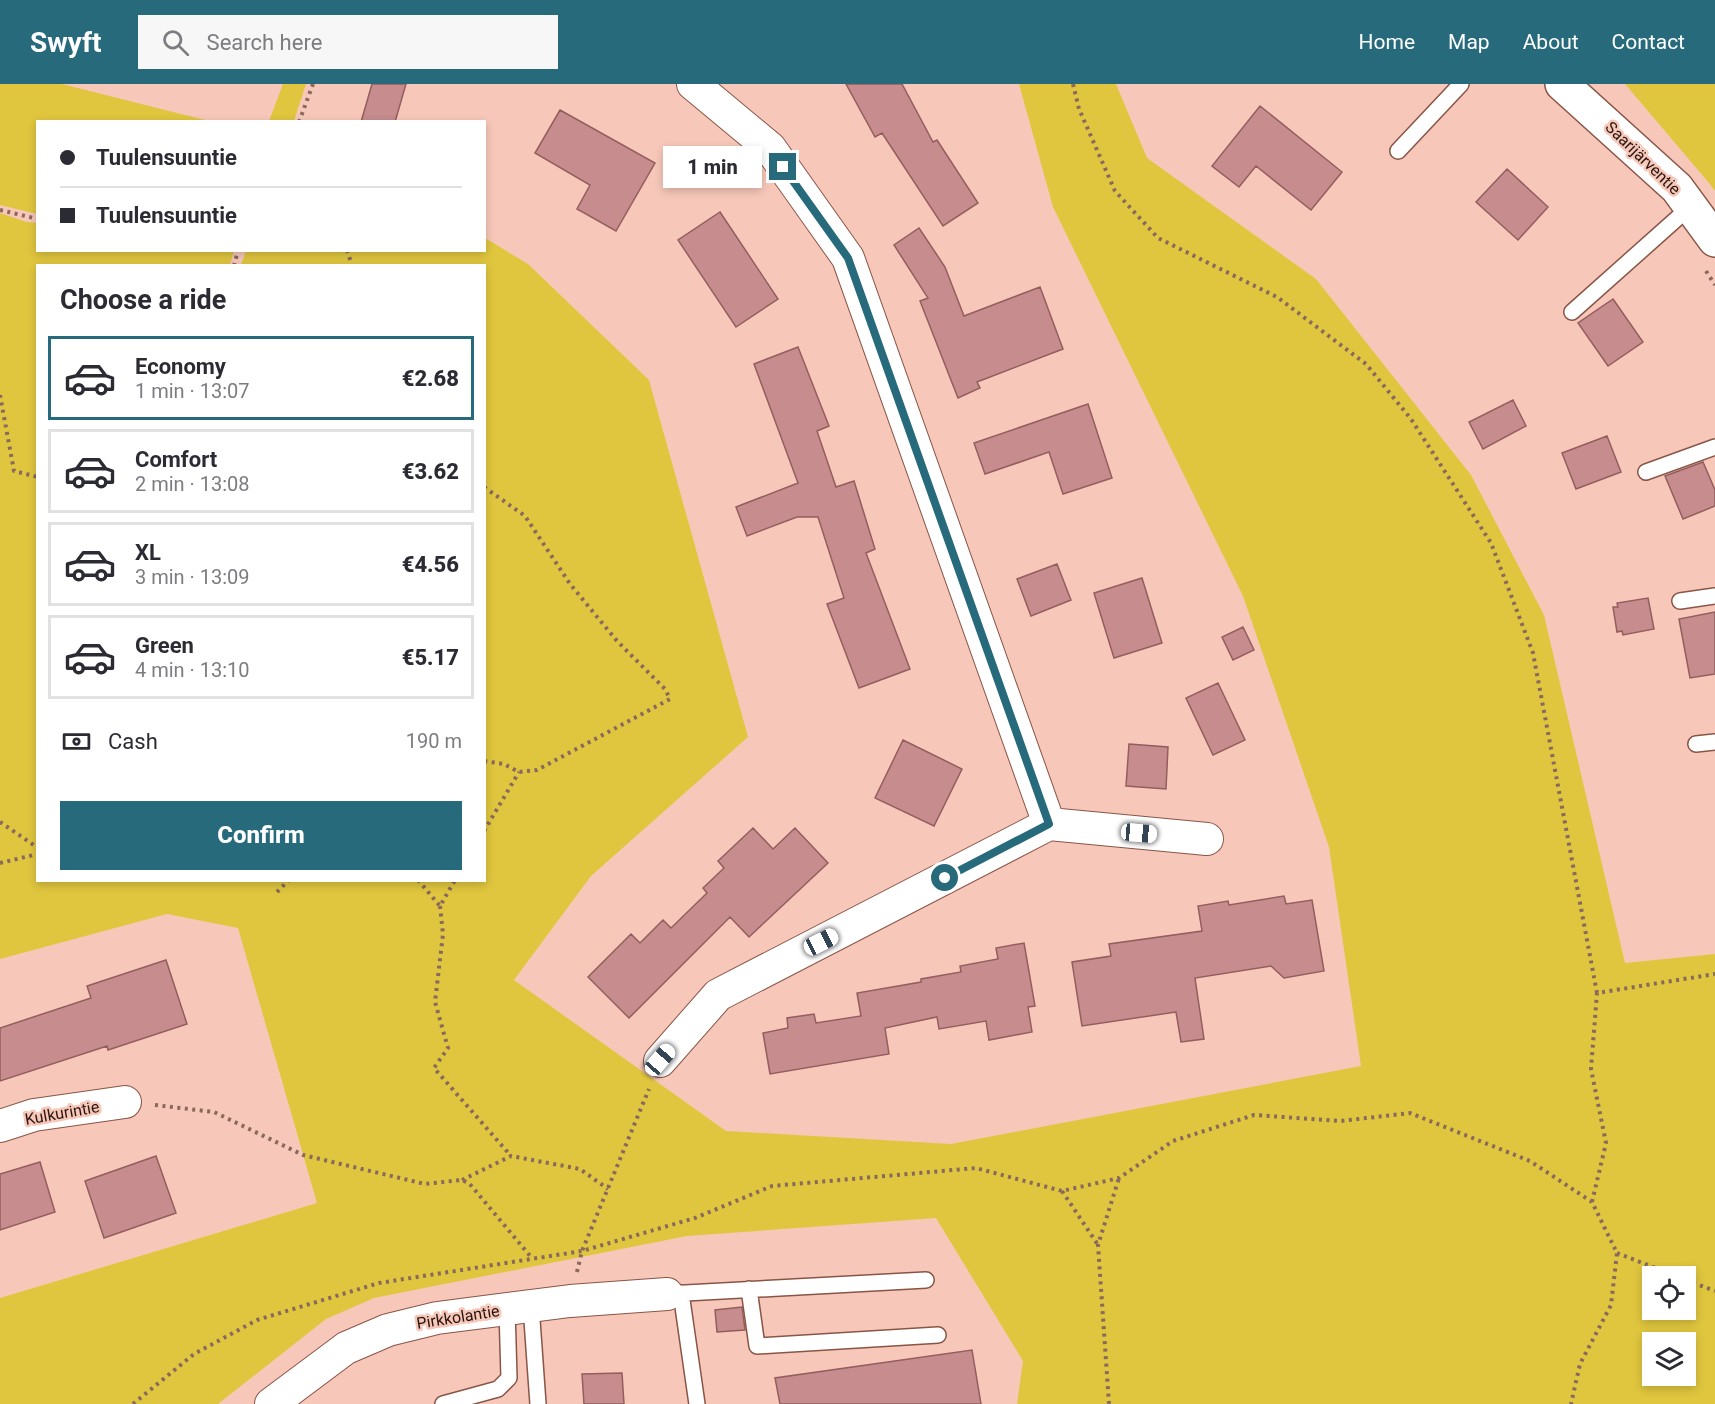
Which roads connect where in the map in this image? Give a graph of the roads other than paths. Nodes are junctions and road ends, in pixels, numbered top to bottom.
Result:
1 (693, 84) edge
2 (1461, 84) edge
3 (1562, 84) edge
4 (1398, 152) dead end
5 (1691, 206) junction
6 (1715, 240) edge
7 (1572, 312) dead end
8 (1715, 447) edge
9 (1646, 472) dead end
10 (1715, 596) edge
11 (1680, 601) dead end
12 (1715, 742) edge
13 (1696, 744) dead end
14 (1049, 824) junction
15 (1207, 839) dead end
16 (660, 1060) road end
17 (125, 1102) road end
18 (0, 1126) edge
19 (926, 1280) dead end
20 (749, 1289) junction
21 (674, 1293) junction
22 (519, 1307) junction
23 (938, 1335) dead end
24 (275, 1403) edge
25 (443, 1404) edge
26 (538, 1404) edge
27 (697, 1404) edge

1 - 14 street
2 - 4 lane
3 - 5 main road, Saarijärventie
5 - 6 main road, Saarijärventie
5 - 7 lane
8 - 9 lane
10 - 11 lane
12 - 13 lane
14 - 15 street
14 - 16 street
17 - 18 street, Kulkurintie
19 - 20 lane
20 - 21 lane
20 - 23 lane
21 - 22 street, Pirkkolantie
21 - 27 lane
22 - 24 street, Pirkkolantie
22 - 25 lane
22 - 26 lane

